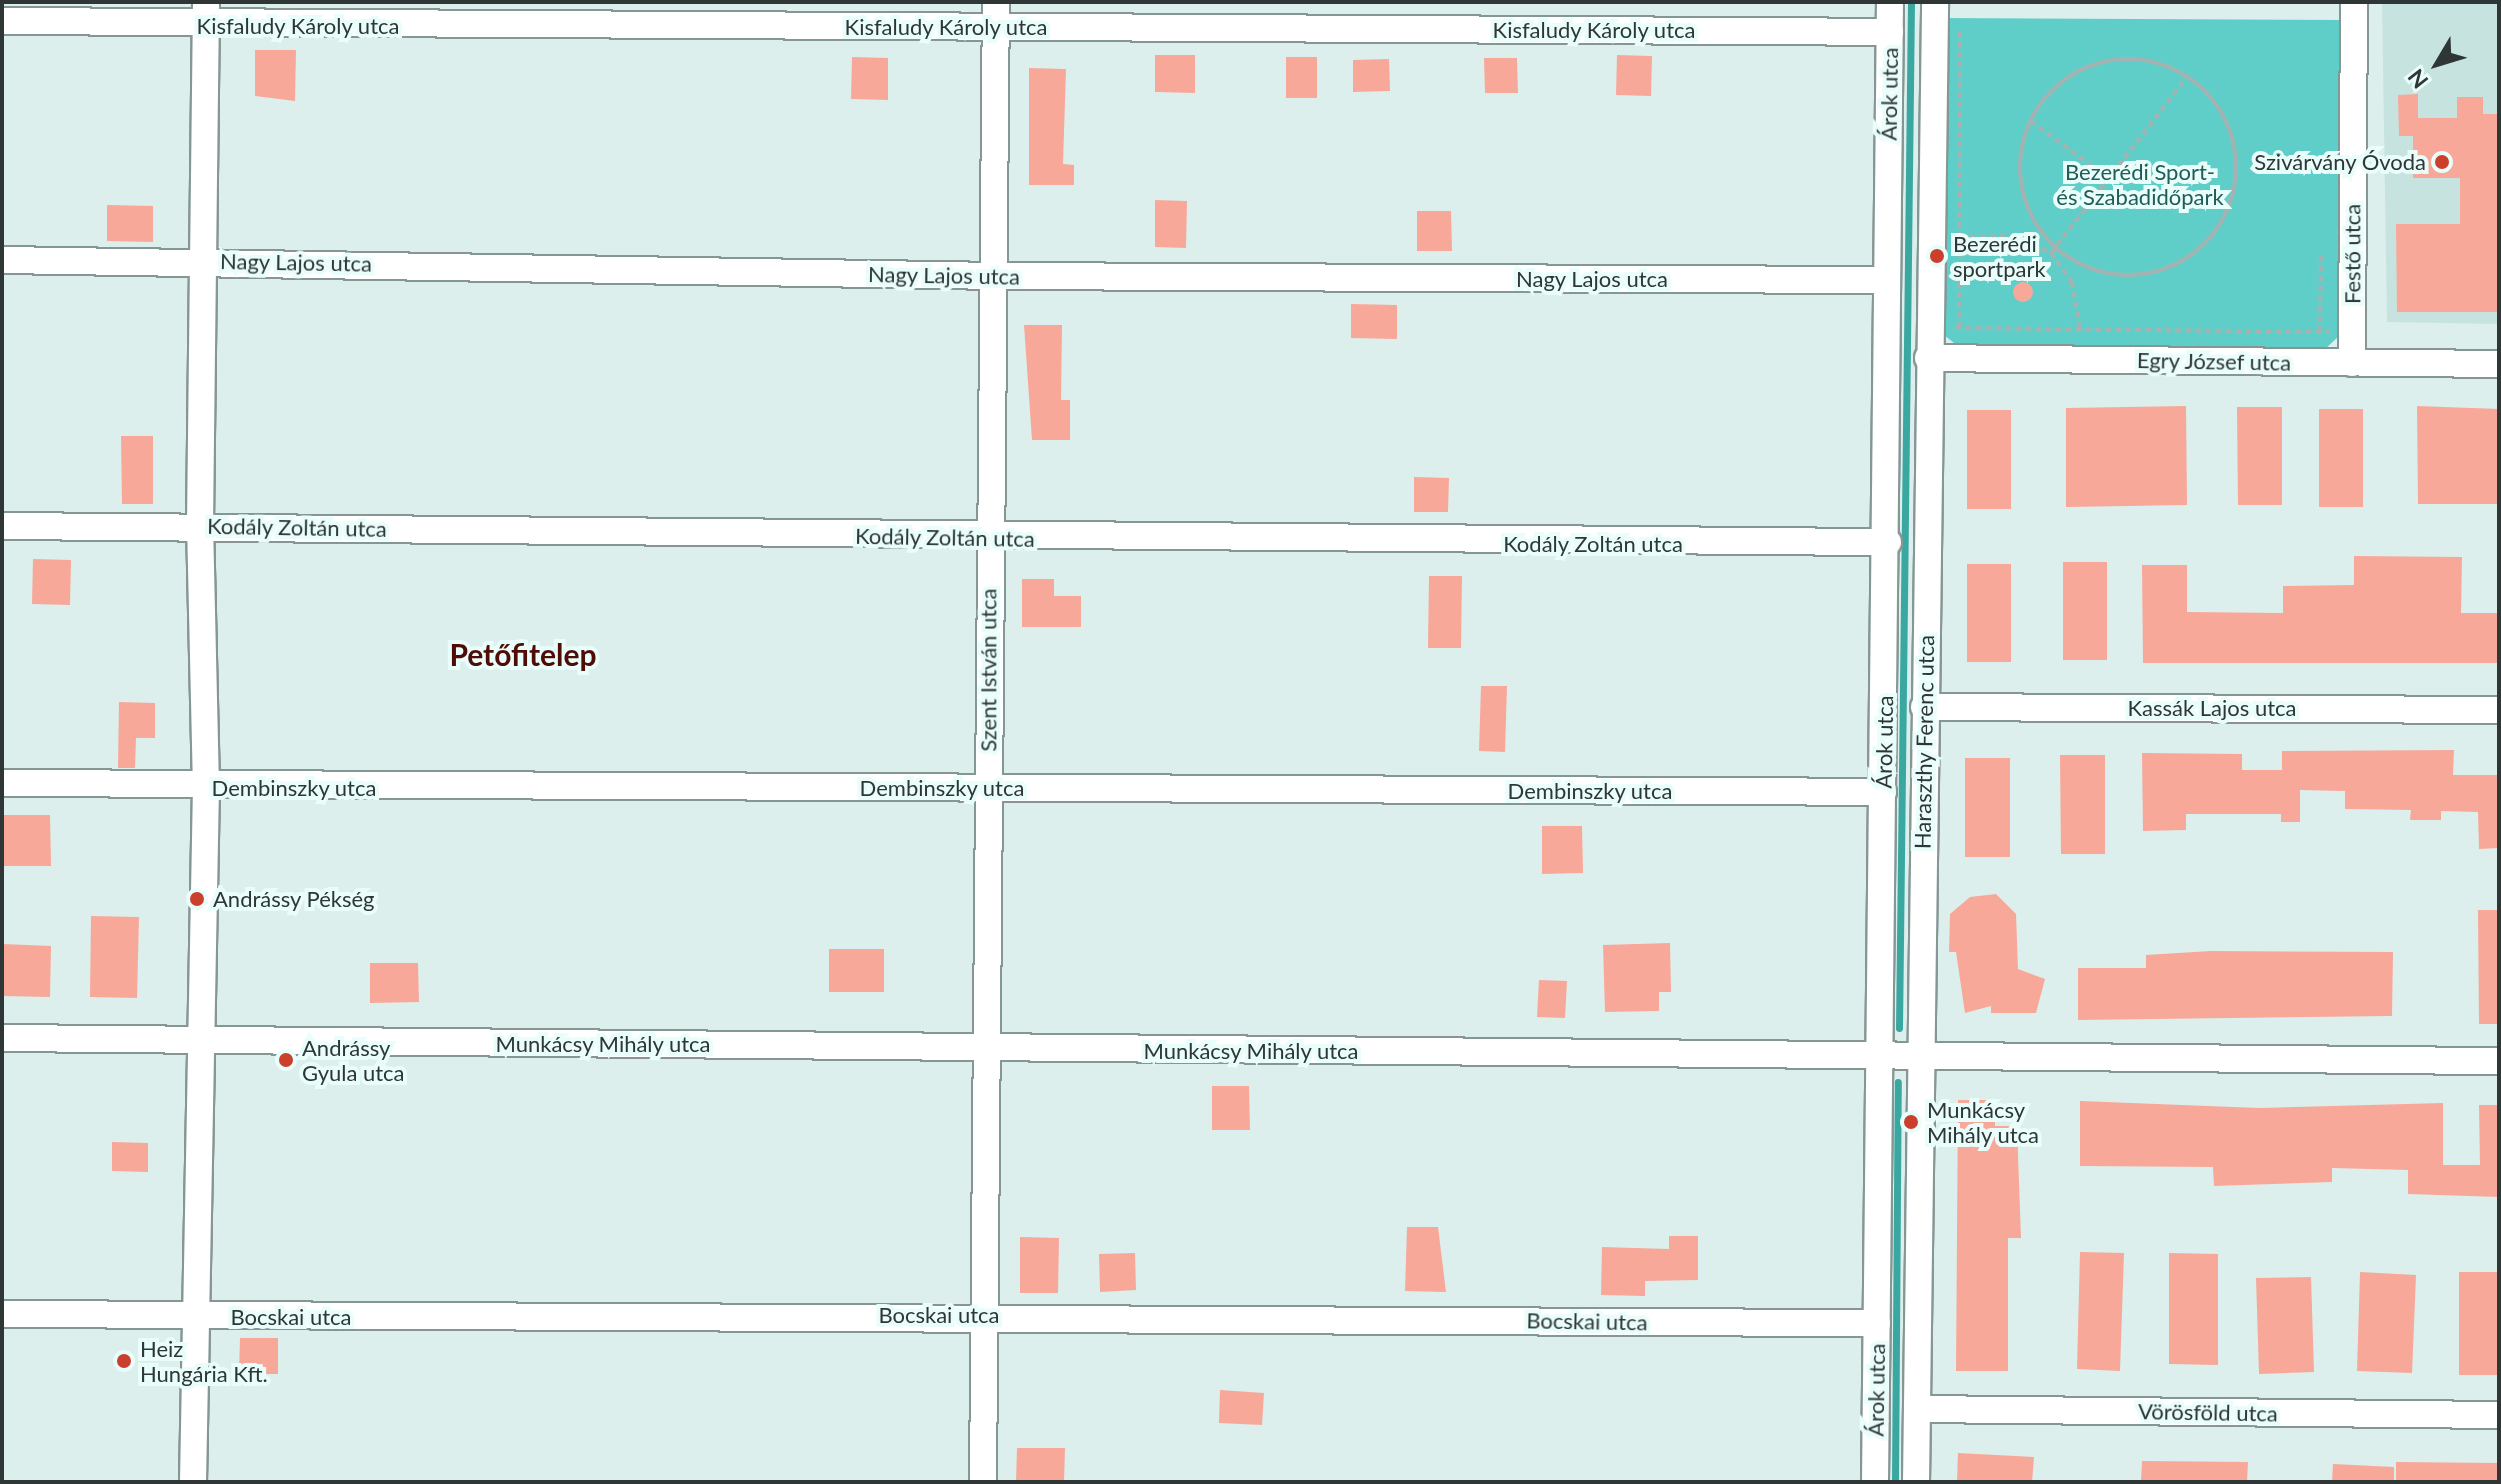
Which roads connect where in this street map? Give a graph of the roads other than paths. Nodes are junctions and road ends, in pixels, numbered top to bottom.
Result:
1 (1890, 2) edge
2 (1935, 2) edge
3 (2354, 2) edge
4 (205, 14) edge
5 (996, 14) edge
6 (2, 21) edge
7 (1890, 32) junction
8 (2, 260) edge
9 (202, 261) junction
10 (993, 276) junction
11 (1886, 280) junction
12 (1928, 358) junction
13 (2352, 363) junction
14 (2499, 364) edge
15 (200, 525) junction
16 (2, 526) edge
17 (989, 538) junction
18 (1888, 542) junction
19 (1924, 707) junction
20 (2499, 710) edge
21 (2, 783) edge
22 (206, 788) junction
23 (988, 788) junction
24 (1883, 792) junction
25 (2, 1038) edge
26 (203, 1041) junction
27 (986, 1046) junction
28 (1878, 1054) junction
29 (1919, 1060) junction
30 (2499, 1061) edge
31 (2, 1314) edge
32 (985, 1315) junction
33 (200, 1317) junction
34 (1877, 1323) junction
35 (1917, 1409) junction
36 (2499, 1415) edge
37 (193, 1482) edge
38 (983, 1482) edge
39 (1875, 1482) edge
40 (1916, 1482) edge

1 - 7 street, Árok utca
2 - 12 street, Haraszthy Ferenc utca
3 - 13 street, Festő utca
4 - 5 street, Kisfaludy Károly utca
4 - 6 street, Kisfaludy Károly utca
4 - 9 street
5 - 7 street, Kisfaludy Károly utca
5 - 10 street, Szent István utca
7 - 11 street, Árok utca
8 - 9 street, Nagy Lajos utca
9 - 10 street, Nagy Lajos utca
9 - 15 street
10 - 11 street, Nagy Lajos utca
10 - 17 street, Szent István utca
11 - 18 street, Árok utca
12 - 13 street, Egry József utca
12 - 19 street, Haraszthy Ferenc utca
13 - 14 street, Egry József utca
15 - 16 street, Kodály Zoltán utca
15 - 17 street, Kodály Zoltán utca
15 - 22 street
17 - 18 street, Kodály Zoltán utca
17 - 23 street, Szent István utca
18 - 24 street, Árok utca
19 - 20 street, Kassák Lajos utca
19 - 29 street, Haraszthy Ferenc utca
21 - 22 street, Dembinszky utca
22 - 23 street, Dembinszky utca
22 - 26 street
23 - 24 street, Dembinszky utca
23 - 27 street, Szent István utca
24 - 28 street, Árok utca
25 - 26 street, Munkácsy Mihály utca
26 - 27 street, Munkácsy Mihály utca
26 - 33 street
27 - 28 street, Munkácsy Mihály utca
27 - 32 street, Szent István utca
28 - 29 street, Munkácsy Mihály utca
28 - 34 street, Árok utca
29 - 30 street, Munkácsy Mihály utca
29 - 35 street, Haraszthy Ferenc utca
31 - 33 street, Bocskai utca
32 - 33 street, Bocskai utca
32 - 34 street, Bocskai utca
32 - 38 street, Szent István utca
33 - 37 street
34 - 39 street, Árok utca
35 - 36 street, Vörösföld utca
35 - 40 street, Haraszthy Ferenc utca

